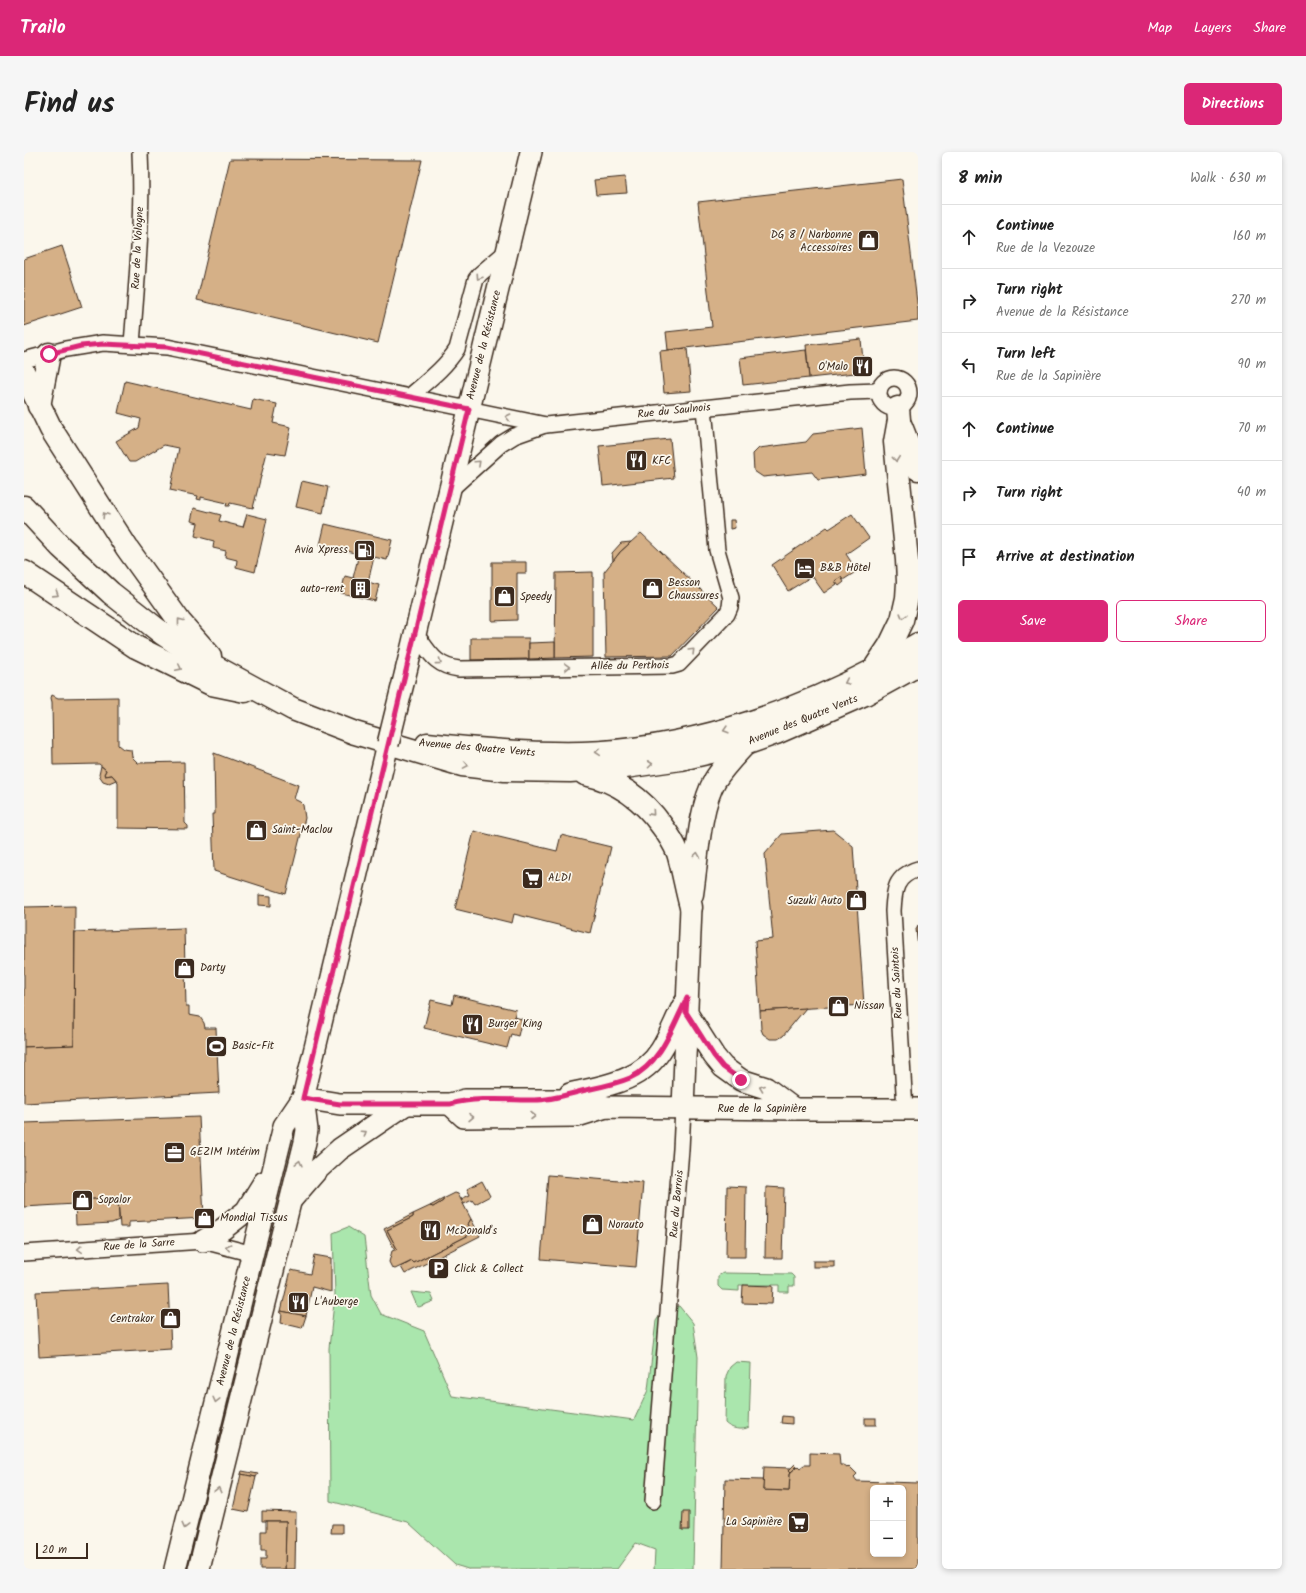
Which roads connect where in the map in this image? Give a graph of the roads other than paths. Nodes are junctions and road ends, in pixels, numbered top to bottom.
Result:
1 (140, 152) edge
2 (531, 152) edge
3 (507, 251) junction
4 (132, 344) junction
5 (49, 354) junction
6 (24, 360) edge
7 (24, 373) edge
8 (913, 384) edge
9 (879, 391) junction
10 (409, 397) junction
11 (39, 406) junction
12 (704, 408) junction
13 (469, 409) junction
14 (898, 414) junction
15 (546, 425) junction
16 (918, 469) edge
17 (450, 490) junction
18 (24, 507) edge
19 (24, 572) edge
20 (415, 632) junction
21 (918, 644) edge
22 (918, 665) edge
23 (873, 670) junction
24 (224, 672) junction
25 (268, 697) junction
26 (374, 739) junction
27 (744, 744) junction
28 (570, 771) junction
29 (918, 869) edge
30 (691, 907) junction
31 (687, 1005) junction
32 (303, 1098) junction
33 (545, 1100) junction
34 (406, 1104) junction
35 (450, 1104) junction
36 (606, 1107) junction
37 (683, 1108) junction
38 (794, 1109) junction
39 (911, 1109) edge
40 (274, 1164) junction
41 (290, 1201) junction
42 (203, 1241) junction
43 (24, 1253) edge
44 (253, 1254) junction
45 (248, 1372) junction
46 (653, 1501) dead end
47 (175, 1569) edge
48 (199, 1569) edge

1 - 4 street, Rue de la Vologne
2 - 3 main road, Avenue de la Résistance
3 -> 10 street
3 - 13 main road, Avenue de la Résistance
4 - 5 street, Rue du Saulnois
4 - 10 street, Rue du Saulnois
5 - 6 street, Rue du Saulnois
5 - 11 main road
7 - 11 main road
8 - 9 street
8 - 14 street
9 - 12 street, Rue du Saulnois
9 - 14 street
10 - 13 street, Rue du Saulnois
24 -> 11 main road
12 - 15 street, Rue du Saulnois
20 -> 12 street, Allée du Perthois
15 -> 13 street, Rue du Saulnois
13 - 17 main road, Avenue de la Résistance
14 - 16 main road
14 -> 23 main road
17 -> 15 street
17 - 20 main road, Avenue de la Résistance
18 - 24 main road, Avenue des Quatre Vents
19 -> 25 main road
20 - 32 main road, Avenue de la Résistance, bridge
21 - 23 main road, Avenue des Quatre Vents
22 - 27 main road, Avenue des Quatre Vents
23 -> 26 main road, Avenue des Quatre Vents
24 - 25 main road, Avenue des Quatre Vents
25 - 26 main road, Avenue des Quatre Vents
26 -> 28 main road, Avenue des Quatre Vents
28 -> 27 main road, Avenue des Quatre Vents
30 -> 27 main road
28 -> 30 main road
29 - 39 street, Rue du Saintois
30 - 31 main road, Rue du Barrois
31 - 33 main road
31 - 37 main road, Rue du Barrois
38 -> 31 main road
32 - 34 main road, Rue de la Sapinière
32 - 40 main road, Avenue de la Résistance
41 -> 32 main road, Avenue de la Résistance
33 - 35 main road, Rue de la Sapinière
33 - 36 main road, Rue de la Sapinière
34 - 35 main road, Rue de la Sapinière
41 -> 34 main road
35 -> 36 main road, Rue de la Sapinière
36 - 37 main road, Rue de la Sapinière
37 - 38 main road, Rue de la Sapinière
37 - 46 street, Rue du Barrois
38 - 39 main road, Rue de la Sapinière
40 - 42 main road
40 - 44 main road, Avenue de la Résistance
41 - 45 main road, Avenue de la Résistance
42 -> 43 street, Rue de la Sarre
44 -> 42 street, Rue de la Sarre
44 - 45 main road
44 -> 47 main road, Avenue de la Résistance
48 -> 45 main road, Avenue de la Résistance

